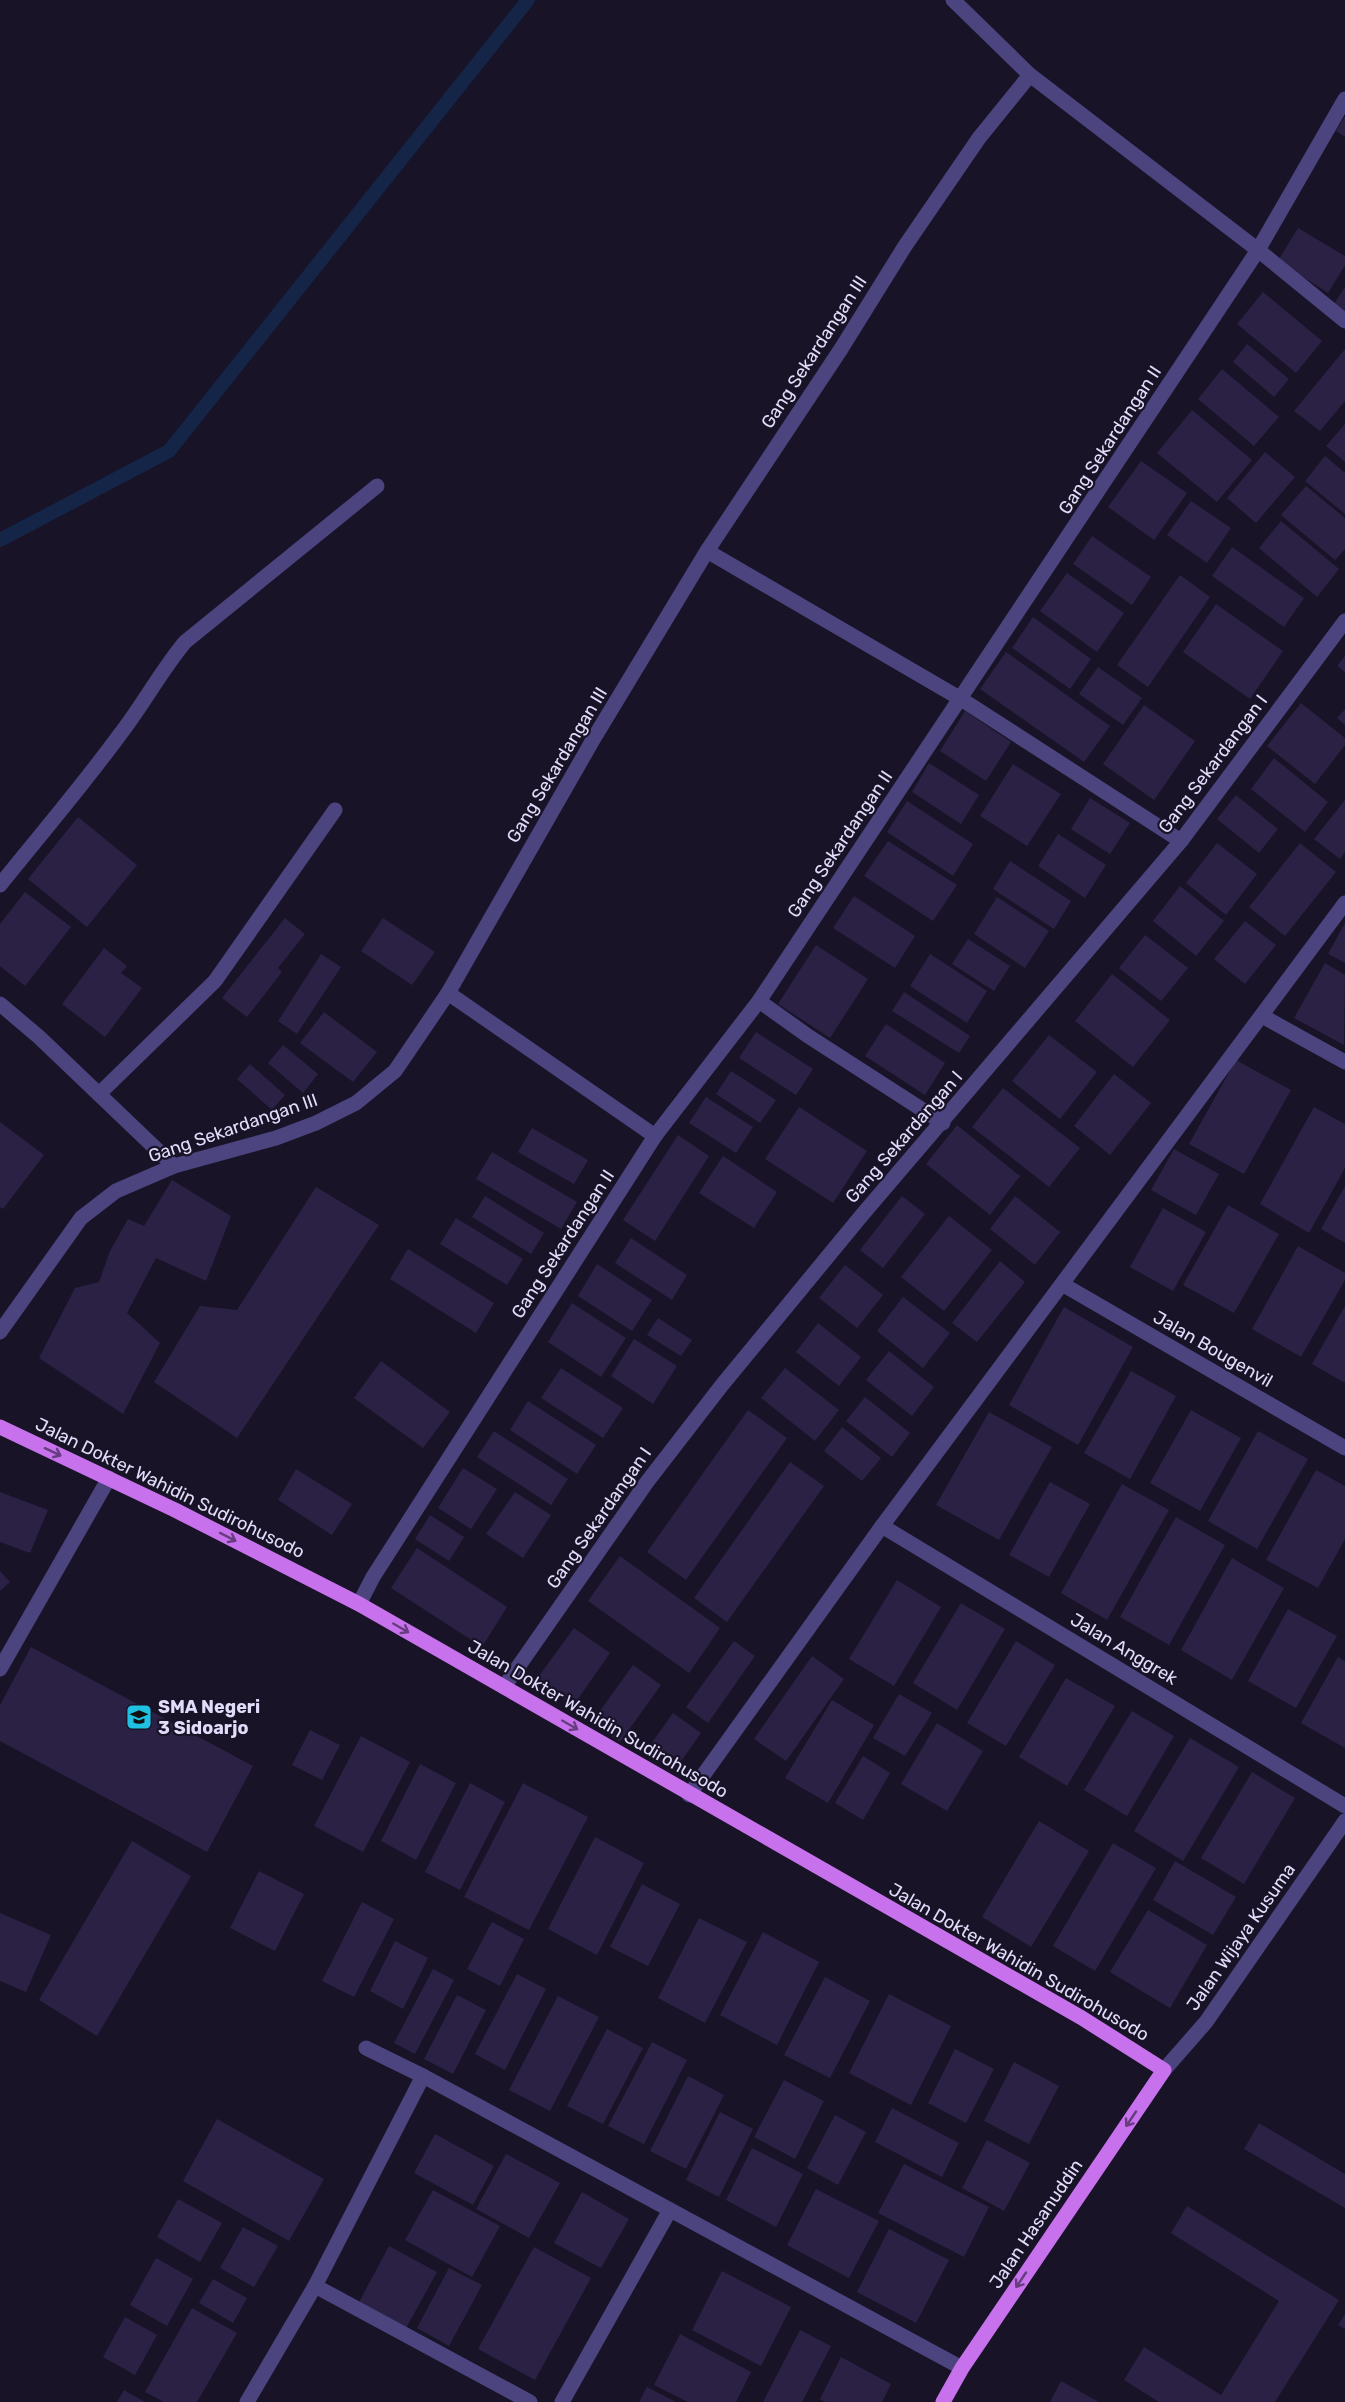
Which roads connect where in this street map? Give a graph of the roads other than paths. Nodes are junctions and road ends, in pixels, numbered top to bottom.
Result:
1 (953, 0) edge
2 (1030, 75) junction
3 (1345, 99) edge
4 (1258, 250) junction
5 (1345, 321) edge
6 (377, 486) dead end
7 (707, 551) junction
8 (1345, 621) edge
9 (961, 699) junction
10 (334, 810) dead end
11 (1181, 841) junction
12 (0, 885) edge
13 (1345, 903) edge
14 (448, 993) junction
15 (759, 1001) junction
16 (0, 1004) edge
17 (1263, 1016) junction
18 (1345, 1062) edge
19 (99, 1094) junction
20 (943, 1123) junction
21 (655, 1136) junction
22 (174, 1166) junction
23 (1062, 1284) junction
24 (0, 1332) edge
25 (0, 1427) edge
26 (1345, 1448) edge
27 (109, 1478) junction
28 (882, 1526) junction
29 (359, 1604) junction
30 (0, 1669) edge
31 (504, 1687) junction
32 (689, 1795) junction
33 (1345, 1806) edge
34 (1345, 1821) edge
35 (366, 2048) dead end
36 (1164, 2070) junction
37 (423, 2076) junction
38 (670, 2210) junction
39 (315, 2286) junction
40 (962, 2368) junction
41 (247, 2402) edge
42 (530, 2402) edge
43 (562, 2402) edge
44 (944, 2402) edge

1 - 2 street
2 - 4 street
2 - 7 street, Gang Sekardangan III
3 - 4 street, Gang Sekardangan II
4 - 5 street
4 - 9 street, Gang Sekardangan II
6 - 12 street
7 - 9 street
7 - 14 street, Gang Sekardangan III
8 - 11 street, Gang Sekardangan I
9 - 11 street
9 - 15 street, Gang Sekardangan II
10 - 19 street
11 - 20 street, Gang Sekardangan I
13 - 17 street
14 - 21 street
14 - 22 street, Gang Sekardangan III
15 - 20 street
15 - 21 street, Gang Sekardangan II
16 - 19 street
17 - 18 street
17 - 23 street
19 - 22 street
20 - 31 street, Gang Sekardangan I
21 - 29 street, Gang Sekardangan II
22 - 24 street, Gang Sekardangan III
23 - 26 street, Jalan Bougenvil
23 - 28 street
25 -> 27 main road, Jalan Dokter Wahidin Sudirohusodo
27 -> 29 main road, Jalan Dokter Wahidin Sudirohusodo
27 - 30 street
28 - 32 street
28 - 33 street, Jalan Anggrek
29 -> 31 main road, Jalan Dokter Wahidin Sudirohusodo
31 -> 32 main road, Jalan Dokter Wahidin Sudirohusodo
32 - 36 main road, Jalan Dokter Wahidin Sudirohusodo
34 - 36 street, Jalan Wijaya Kusuma
35 - 37 street
36 -> 40 main road, Jalan Hasanuddin
37 - 38 street
37 - 39 street
38 - 40 street
38 - 43 street
39 - 41 street
39 - 42 street
40 - 44 main road, Jalan Hasanuddin

